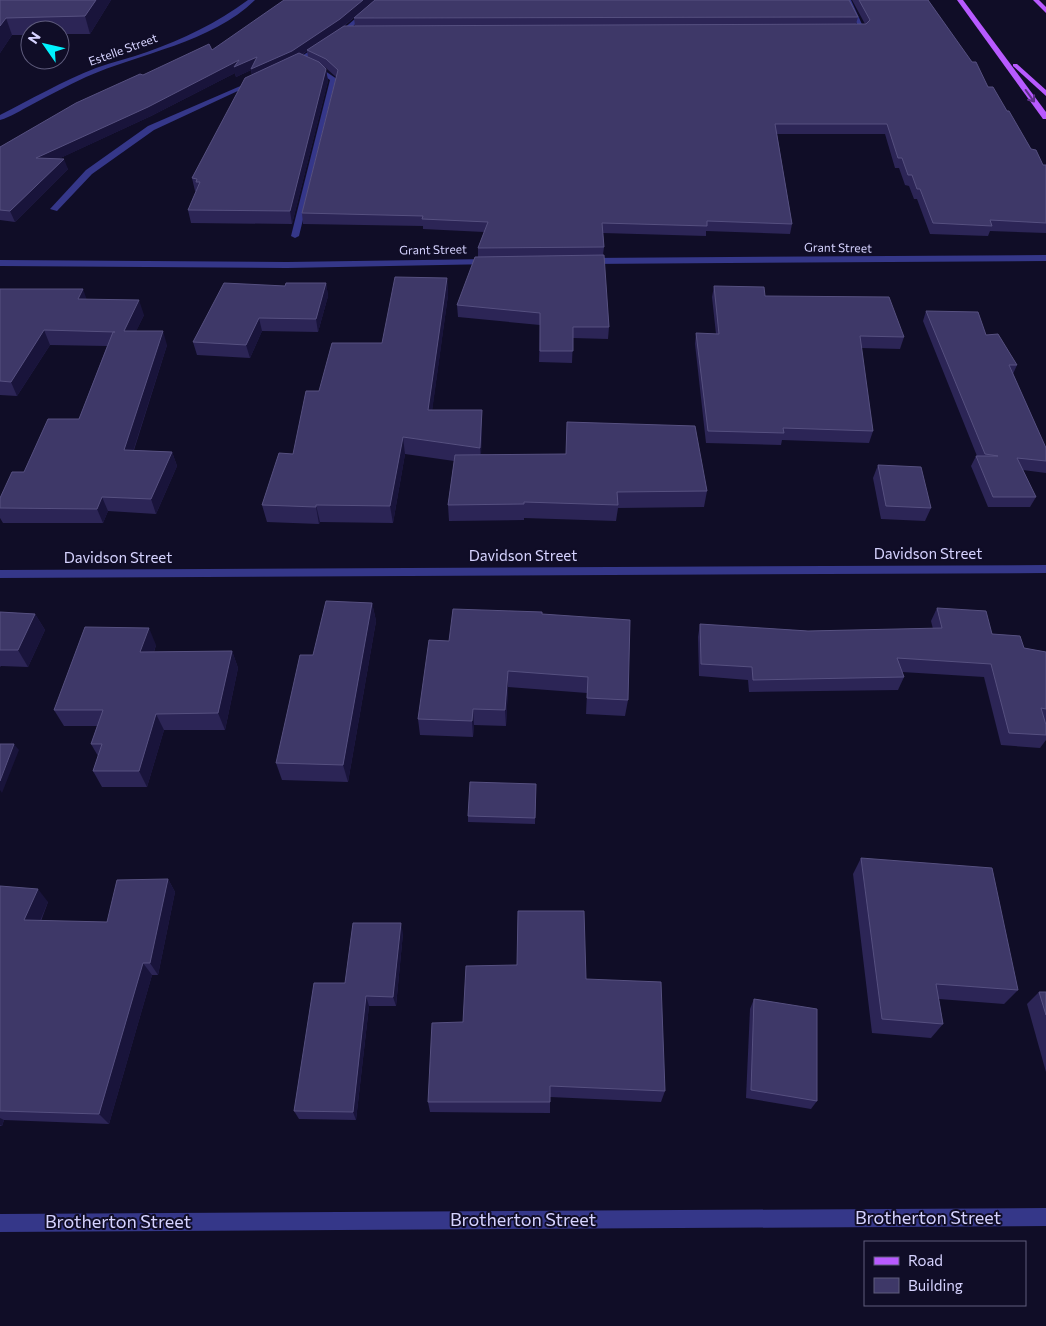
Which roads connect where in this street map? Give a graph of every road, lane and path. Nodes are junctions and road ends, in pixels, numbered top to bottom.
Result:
1 (252, 0) edge
2 (381, 0) edge
3 (848, 0) edge
4 (960, 0) edge
5 (1036, 0) edge
6 (1046, 11) edge
7 (843, 30) edge
8 (344, 31) junction
9 (354, 31) edge
10 (992, 43) junction
11 (301, 60) junction
12 (287, 67) edge
13 (260, 79) edge
14 (1046, 94) edge
15 (1046, 117) edge
16 (0, 118) edge
17 (54, 209) dead end
18 (294, 236) dead end
19 (1046, 258) edge
20 (581, 261) edge
21 (503, 262) edge
22 (0, 263) edge
23 (1046, 569) edge
24 (0, 574) edge
25 (1046, 1217) edge
26 (0, 1223) edge

1 - 16 street, Estelle Street
2 - 8 street
3 - 7 street
4 - 10 main road
5 - 6 main road
8 - 9 street
8 - 11 street
10 - 14 main road
10 -> 15 main road
11 - 12 street
11 - 18 street
13 - 17 street
19 - 20 street, Grant Street
21 - 22 street, Grant Street
23 - 24 street, Davidson Street
25 - 26 street, Brotherton Street

